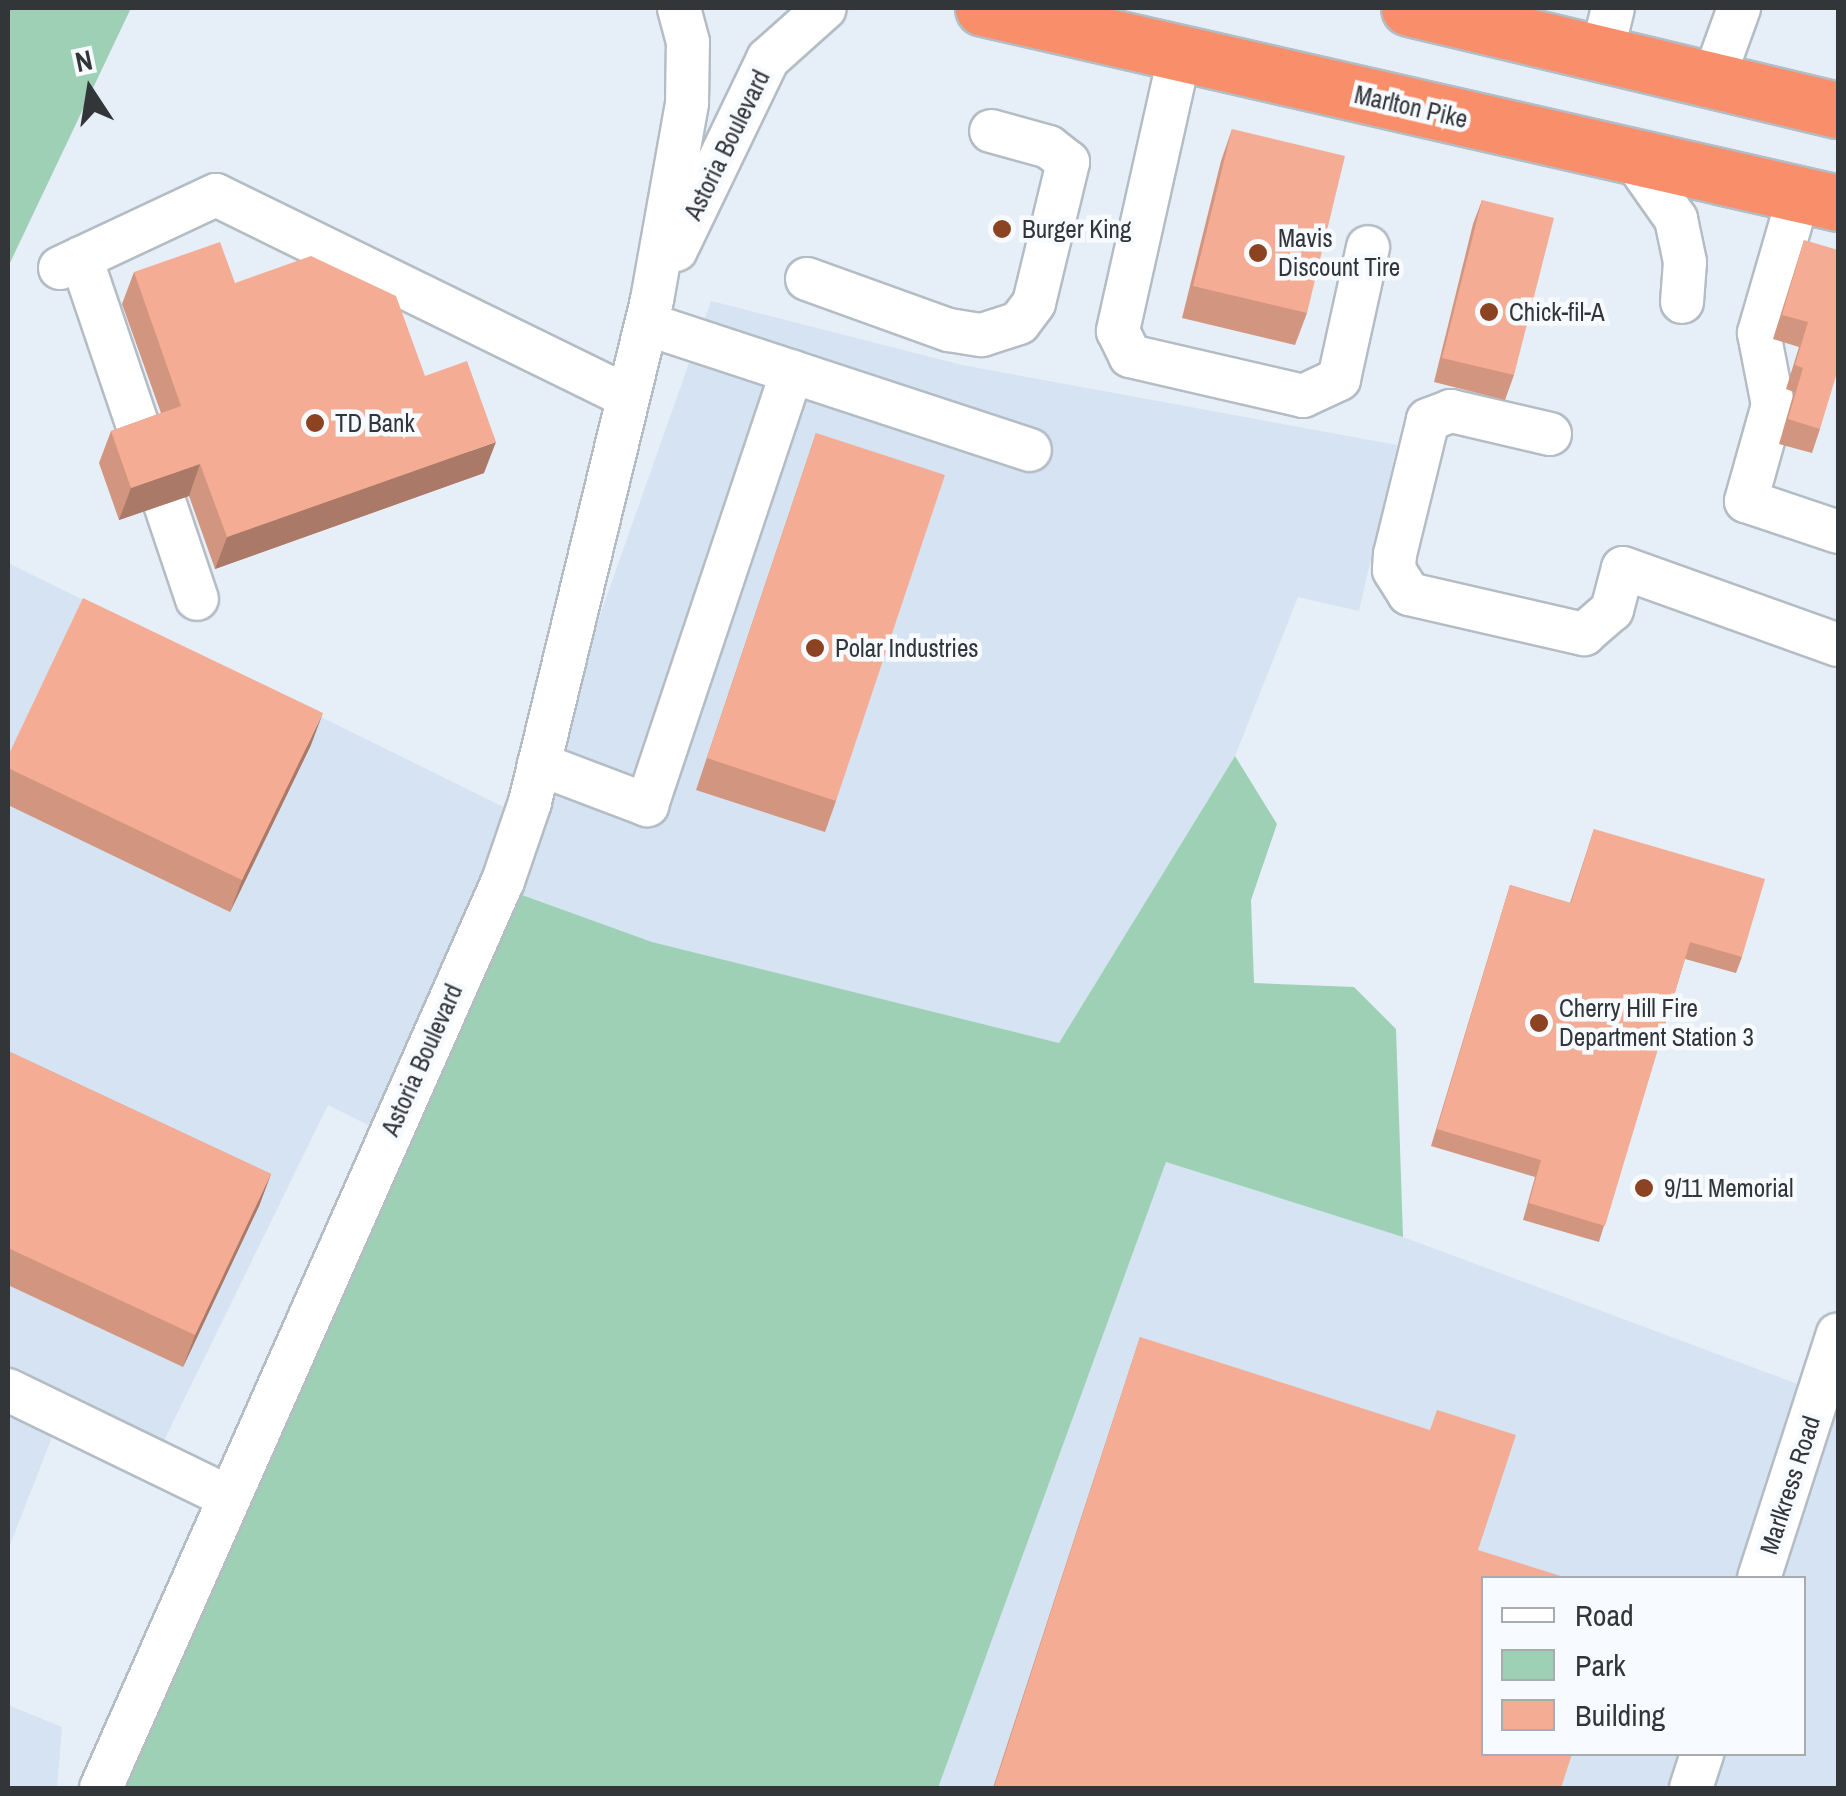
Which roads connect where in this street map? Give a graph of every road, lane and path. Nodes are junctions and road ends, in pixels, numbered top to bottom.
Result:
1 (679, 8) edge
2 (825, 8) edge
3 (984, 8) edge
4 (1409, 8) edge
5 (1739, 8) edge
6 (1477, 15) edge
7 (1608, 30) edge
8 (1180, 53) junction
9 (1714, 80) junction
10 (1838, 110) edge
11 (991, 131) dead end
12 (1633, 158) junction
13 (1819, 199) edge
14 (1368, 248) dead end
15 (807, 279) dead end
16 (1682, 302) dead end
17 (649, 312) junction
18 (792, 372) junction
19 (628, 398) junction
20 (1550, 434) dead end
21 (145, 446) edge
22 (1030, 450) dead end
23 (166, 504) edge
24 (1838, 532) edge
25 (197, 599) dead end
26 (1838, 645) edge
27 (539, 764) junction
28 (1838, 1334) edge
29 (8, 1390) edge
30 (228, 1497) junction
31 (1760, 1576) edge
32 (1701, 1756) edge
33 (101, 1788) edge
34 (1691, 1788) edge

1 - 17 street, Astoria Boulevard
2 - 17 street, Astoria Boulevard
3 - 8 highway, Marlton Pike
4 - 6 highway
5 - 9 street
6 - 7 highway
7 - 9 highway
8 - 12 highway, Marlton Pike
8 - 14 street
9 - 10 highway
11 - 15 street
12 - 13 highway, Marlton Pike
12 - 16 street
13 - 24 street
17 - 18 street
17 - 19 street, Astoria Boulevard
18 - 22 street
18 - 27 street
19 - 21 street
19 - 27 street, Astoria Boulevard
20 - 26 street
23 - 25 street
27 - 30 street, Astoria Boulevard
28 - 31 street, Marlkress Road
29 - 30 street
30 - 33 street, Astoria Boulevard
32 - 34 street

